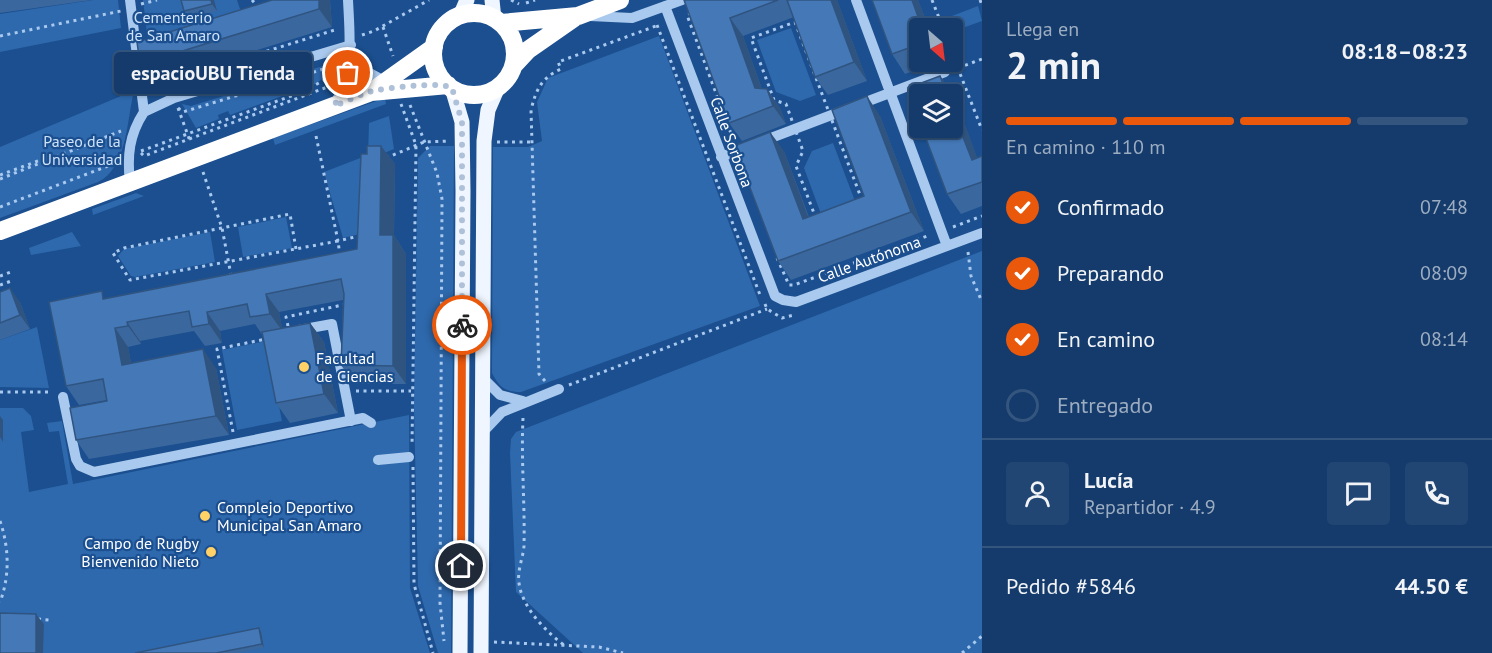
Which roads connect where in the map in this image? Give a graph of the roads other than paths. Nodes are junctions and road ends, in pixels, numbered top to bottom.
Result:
1 (348, 0) edge
2 (492, 0) edge
3 (620, 0) edge
4 (681, 0) edge
5 (856, 0) edge
6 (131, 5) edge
7 (665, 6) junction
8 (464, 8) edge
9 (578, 15) junction
10 (497, 21) junction
11 (348, 43) junction
12 (434, 47) junction
13 (514, 65) junction
14 (945, 72) dead end
15 (450, 87) junction
16 (498, 87) junction
17 (392, 88) junction
18 (891, 93) junction
19 (334, 106) junction
20 (144, 112) junction
21 (721, 157) junction
22 (130, 183) junction
23 (0, 231) edge
24 (982, 233) edge
25 (947, 246) junction
26 (770, 289) joint
27 (299, 330) edge
28 (484, 379) junction
29 (559, 389) road end
30 (63, 397) edge
31 (523, 401) junction
32 (351, 421) junction
33 (371, 423) dead end
34 (483, 432) junction
35 (409, 457) dead end
36 (378, 460) dead end
37 (481, 647) edge
38 (460, 653) edge

1 - 11 street
2 - 10 main road
3 - 9 highway
4 - 7 street
5 - 18 street
6 - 20 street
7 - 9 street
7 - 21 street, Calle Sorbona
8 - 10 highway
8 - 12 highway
9 - 10 highway
9 - 13 highway
10 - 13 highway
11 - 17 street
11 - 19 street
11 - 20 street
12 - 15 highway
12 - 17 highway
13 - 16 highway
14 - 18 street
15 - 16 highway
15 - 17 highway
15 - 38 main road
16 - 28 main road
17 - 19 highway
18 - 21 street
18 - 25 street
19 - 22 highway
20 - 22 street
21 - 26 street, Calle Sorbona
22 - 23 highway
24 - 25 street, Calle Autónoma
25 - 26 street, Calle Autónoma
27 - 32 street
28 - 31 street
28 - 34 main road
29 - 31 street
30 - 32 street
31 - 34 street
32 - 33 street
34 - 37 main road
35 - 36 street

